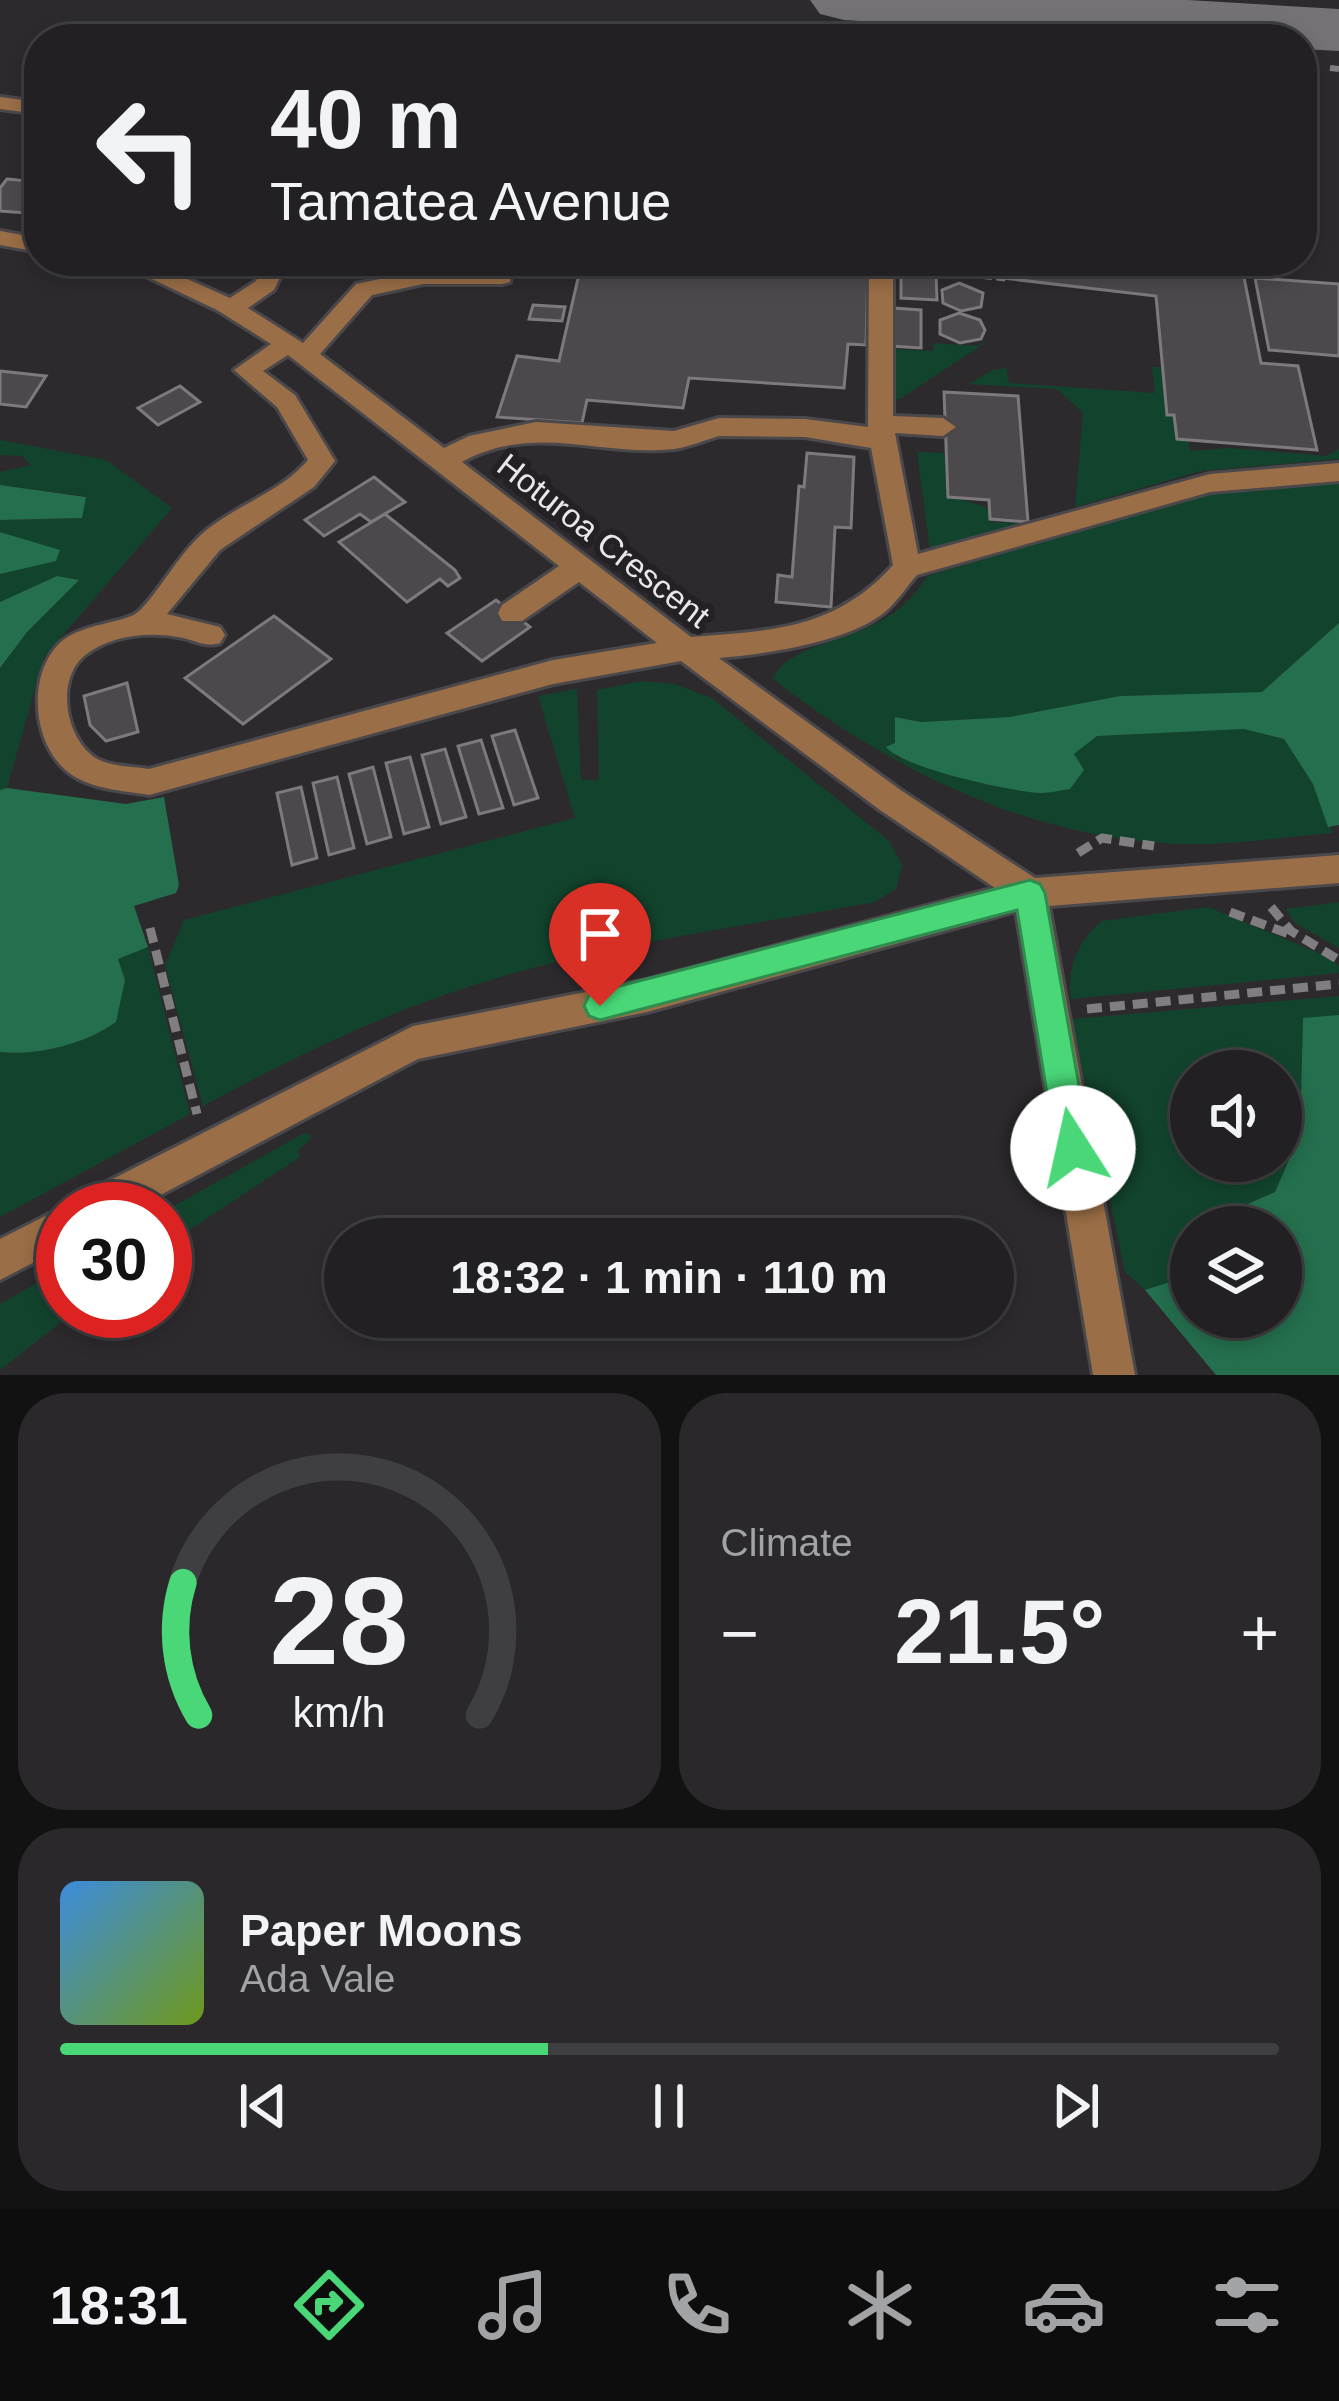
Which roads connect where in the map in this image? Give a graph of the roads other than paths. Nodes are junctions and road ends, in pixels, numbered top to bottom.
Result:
1 (170, 276) edge
2 (270, 276) edge
3 (378, 276) edge
4 (889, 276) edge
5 (502, 277) dead end
6 (374, 287) junction
7 (233, 307) junction
8 (297, 350) junction
9 (943, 427) dead end
10 (883, 434) junction
11 (442, 461) junction
12 (1339, 472) edge
13 (579, 567) junction
14 (907, 567) junction
15 (512, 613) dead end
16 (147, 621) junction
17 (209, 635) dead end
18 (685, 649) junction
19 (1339, 869) edge
20 (1030, 893) junction
21 (146, 1182) edge
22 (36, 1241) edge
23 (0, 1260) edge
24 (1114, 1375) edge

1 - 7 street, Hoturoa Crescent
2 - 7 street
3 - 6 street
4 - 10 street
5 - 6 street
6 - 8 street
7 - 8 street, Hoturoa Crescent
8 - 11 street, Hoturoa Crescent
8 - 16 street
9 - 10 street
10 - 11 street
10 - 14 street
11 - 13 street, Hoturoa Crescent
12 - 14 street
13 - 15 street
13 - 18 street, Hoturoa Crescent
14 - 18 street
16 - 17 street
16 - 18 street
18 - 20 street, Hoturoa Crescent
19 - 20 street
20 - 21 street
20 - 24 street
22 - 23 street

